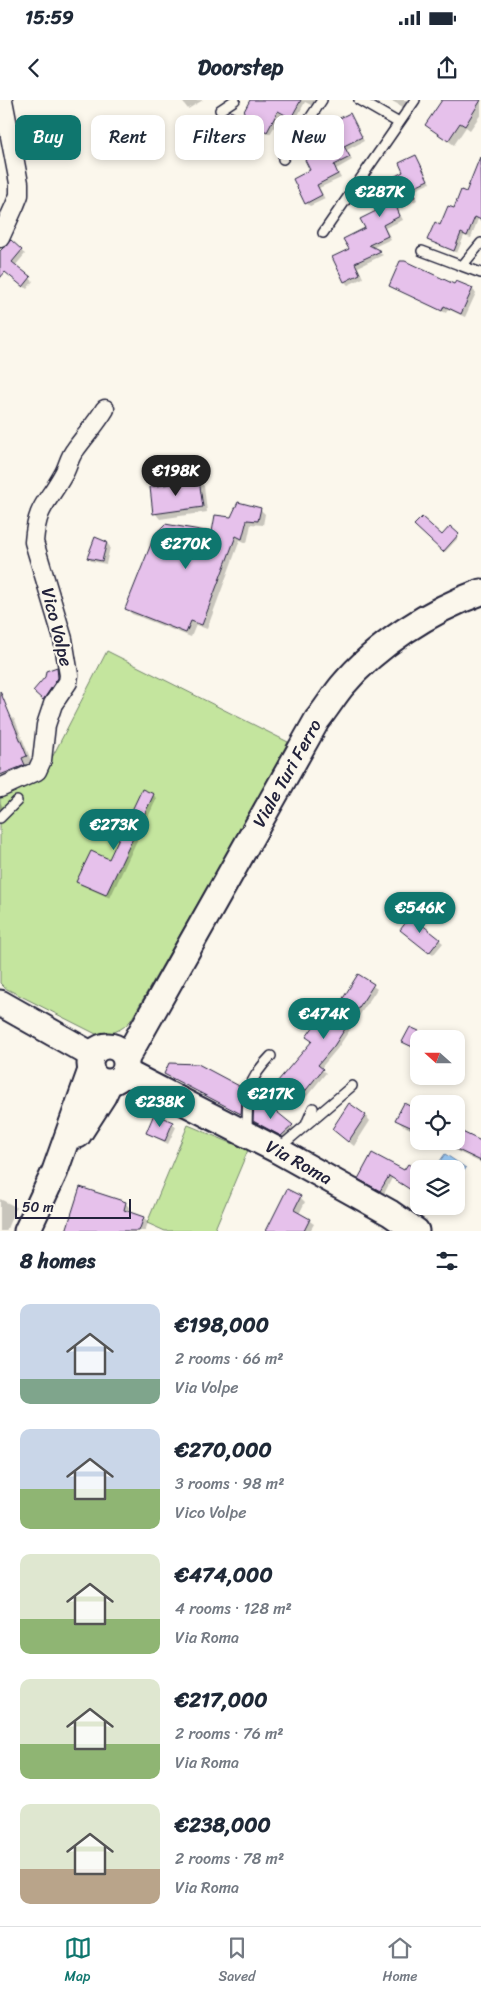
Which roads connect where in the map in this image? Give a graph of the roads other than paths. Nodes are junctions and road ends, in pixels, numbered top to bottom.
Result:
1 (3, 100) edge
2 (236, 100) edge
3 (322, 100) edge
4 (360, 100) edge
5 (415, 100) edge
6 (220, 110) dead end
7 (312, 115) edge
8 (399, 123) junction
9 (323, 233) dead end
10 (0, 238) edge
11 (481, 243) edge
12 (422, 251) dead end
13 (462, 266) junction
14 (481, 273) edge
15 (105, 409) dead end
16 (481, 592) edge
17 (0, 788) edge
18 (17, 801) dead end
19 (0, 818) edge
20 (0, 1003) edge
21 (271, 1056) dead end
22 (109, 1064) junction
23 (352, 1086) dead end
24 (313, 1108) dead end
25 (306, 1125) junction
26 (247, 1134) junction
27 (277, 1150) junction
28 (27, 1231) edge
29 (416, 1231) edge

1 - 10 street
2 - 6 lane
3 - 7 lane
4 - 8 lane
5 - 8 lane
8 - 9 lane
11 - 13 lane
12 - 13 lane
13 - 14 lane
15 - 17 street, Vico Volpe
16 - 22 main road, Viale Turi Ferro
18 - 19 lane
20 - 22 main road, Via Roma
21 - 26 lane
22 - 26 main road, Via Roma
22 - 28 main road, Viale Turi Ferro
23 - 25 lane
24 - 25 lane
25 - 27 lane
26 - 27 main road, Via Roma
27 - 29 main road, Via Roma

